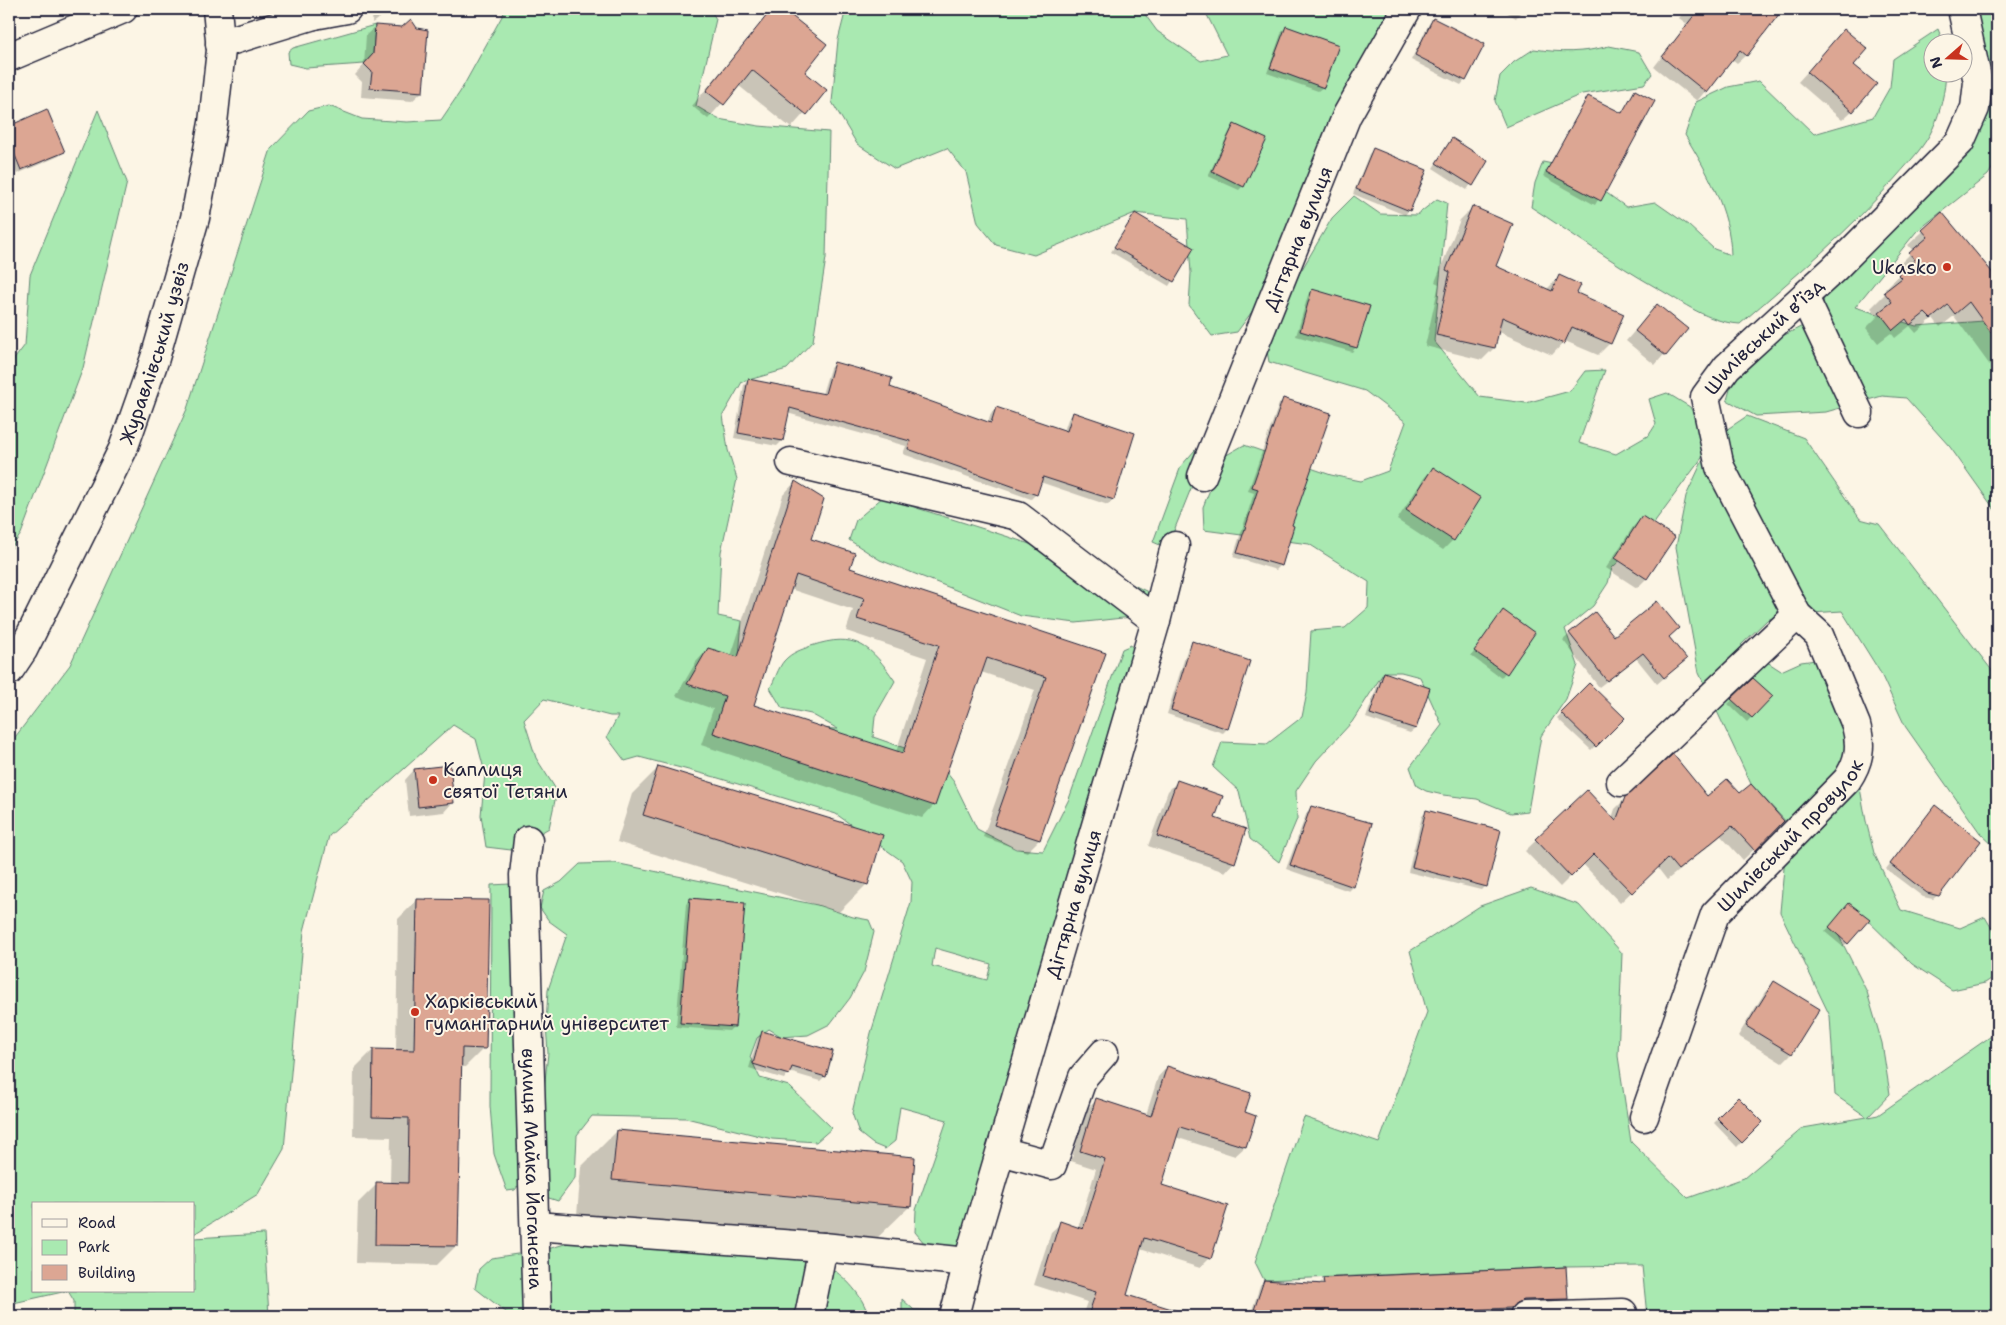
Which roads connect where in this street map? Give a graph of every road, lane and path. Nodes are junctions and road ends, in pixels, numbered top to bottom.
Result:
1 (123, 9) edge
2 (217, 9) edge
3 (347, 9) edge
4 (1407, 9) edge
5 (1962, 9) edge
6 (318, 12) edge
7 (220, 44) junction
8 (9, 57) edge
9 (1804, 297) junction
10 (1859, 413) dead end
11 (791, 462) dead end
12 (1202, 476) dead end
13 (1175, 546) dead end
14 (1797, 615) junction
15 (1156, 621) junction
16 (9, 672) edge
17 (1621, 782) dead end
18 (528, 840) dead end
19 (1104, 1053) dead end
20 (1644, 1118) dead end
21 (1000, 1151) junction
22 (535, 1226) junction
23 (822, 1247) junction
24 (968, 1262) junction
25 (1623, 1313) dead end
26 (537, 1316) edge
27 (809, 1316) edge
28 (954, 1316) edge
29 (1524, 1316) edge

1 - 8 street
2 - 7 street, Журавлівський узвіз
3 - 6 street
4 - 12 street, Дігтярна вулиця
5 - 9 street, Шилівський в’їзд
6 - 7 street
7 - 16 street, Журавлівський узвіз
9 - 10 street
9 - 14 street, Шилівський в’їзд
11 - 15 street
13 - 15 street, Дігтярна вулиця
14 - 17 street
14 - 20 street, Шилівський провулок
15 - 21 street, Дігтярна вулиця
18 - 22 street, вулиця Майка Йогансена
19 - 21 street
21 - 24 street, Дігтярна вулиця
22 - 23 street
22 - 26 street, вулиця Майка Йогансена
23 - 24 street
23 - 27 street
24 - 28 street, Дігтярна вулиця
25 - 29 street

